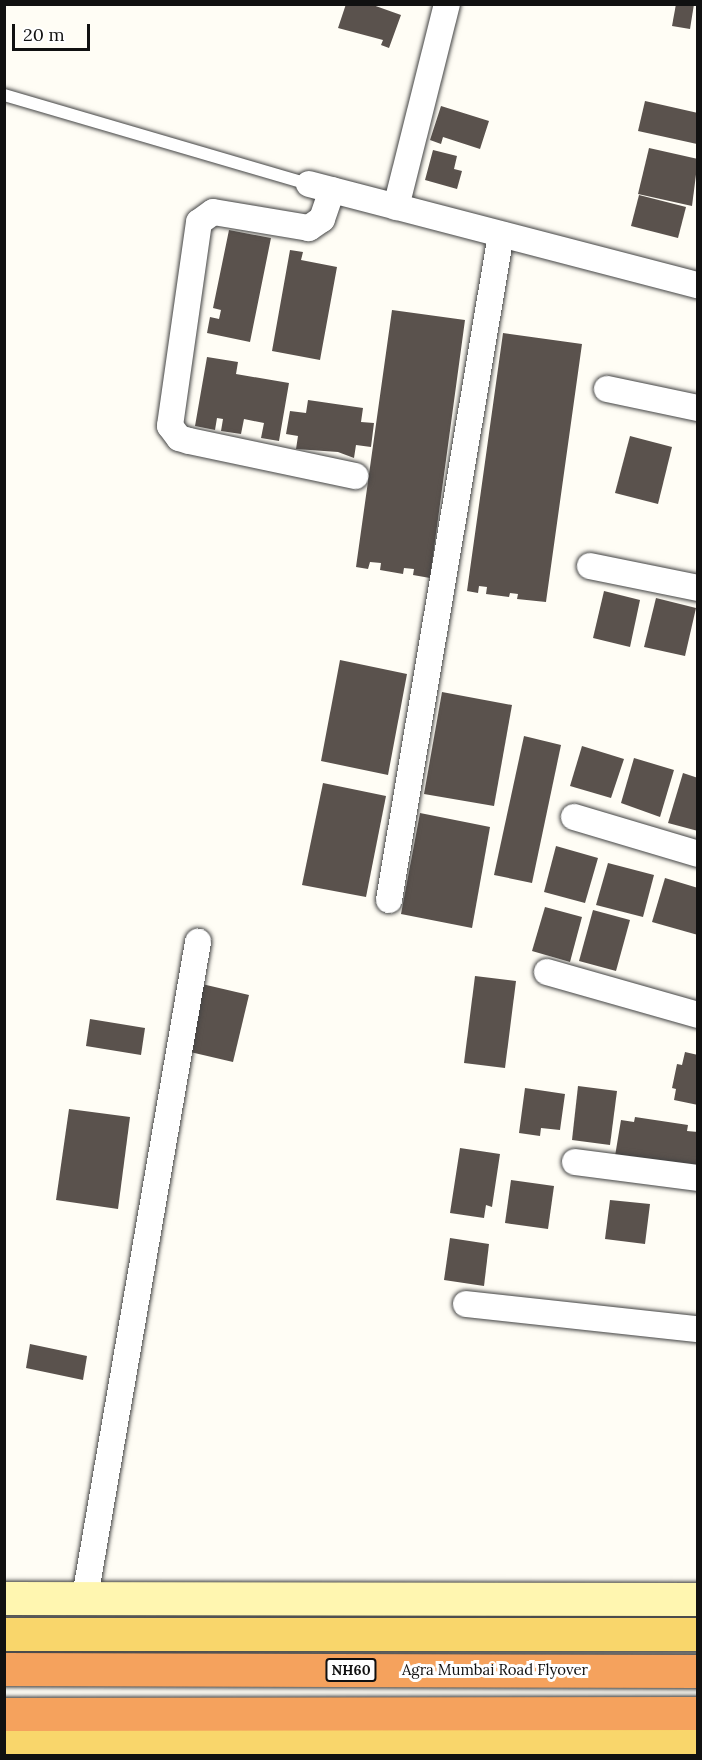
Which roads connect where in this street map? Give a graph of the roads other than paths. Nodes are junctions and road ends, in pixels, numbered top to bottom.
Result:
1 (447, 4) edge
2 (4, 95) edge
3 (320, 187) junction
4 (396, 207) junction
5 (501, 234) junction
6 (698, 285) edge
7 (607, 389) dead end
8 (698, 408) edge
9 (355, 476) dead end
10 (590, 566) dead end
11 (698, 588) edge
12 (574, 818) dead end
13 (698, 854) edge
14 (389, 900) dead end
15 (198, 942) dead end
16 (547, 972) dead end
17 (698, 1015) edge
18 (575, 1162) dead end
19 (698, 1178) edge
20 (466, 1304) dead end
21 (698, 1329) edge
22 (85, 1597) junction
23 (4, 1598) edge
24 (698, 1599) edge
25 (4, 1634) edge
26 (698, 1634) edge
27 (4, 1669) edge
28 (698, 1671) edge
29 (698, 1713) edge
30 (4, 1714) edge
31 (4, 1742) edge
32 (698, 1744) edge

1 - 4 street
2 - 3 lane
3 - 4 street
3 - 9 street
4 - 5 street
5 - 6 street
5 - 14 street
7 - 8 street
10 - 11 street
12 - 13 street
15 - 22 street
16 - 17 street
18 - 19 street
20 - 21 street
22 - 23 street
22 - 24 street
25 - 26 main road
27 - 28 highway, Agra Mumbai Road Flyover / NH60
29 - 30 highway
31 - 32 main road

